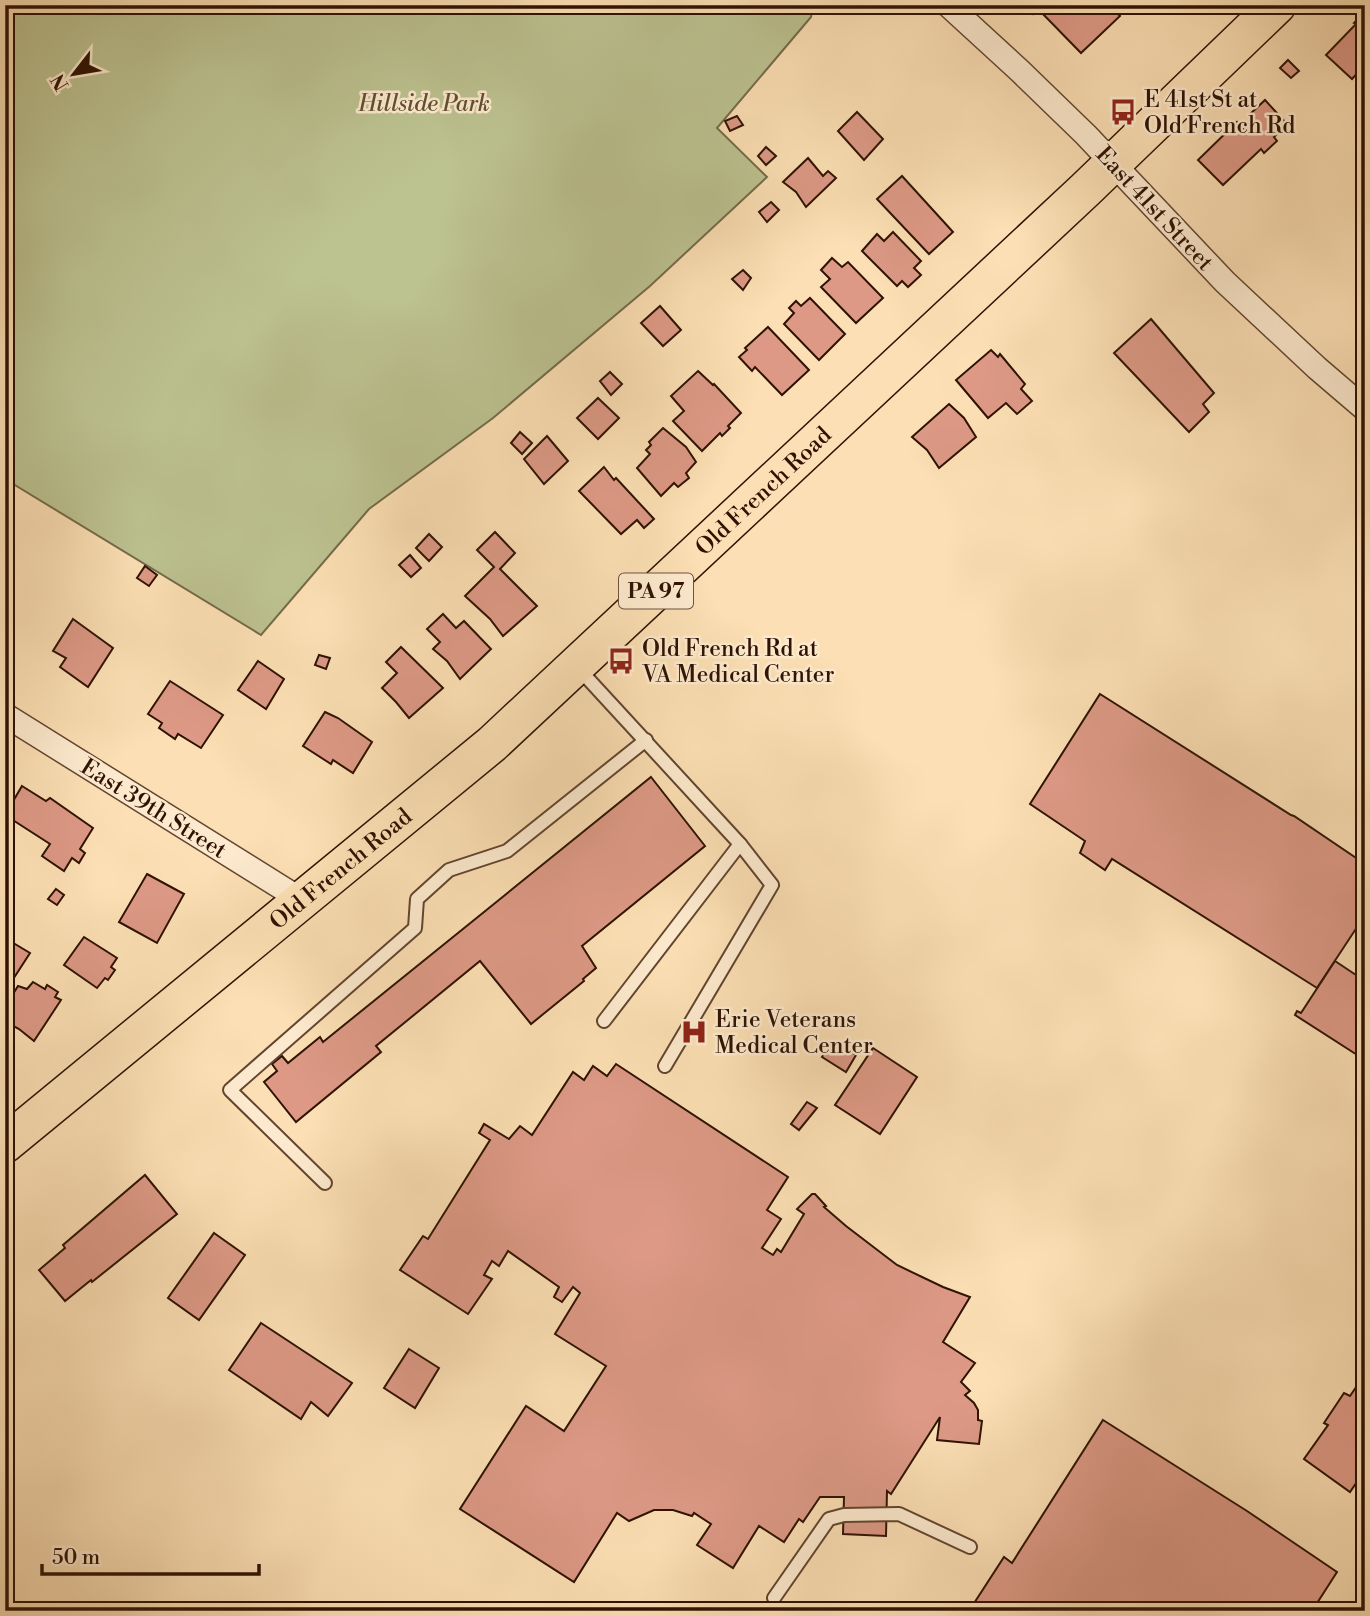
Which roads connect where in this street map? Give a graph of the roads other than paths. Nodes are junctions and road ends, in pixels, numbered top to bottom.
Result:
1 (948, 5) edge
2 (1277, 5) edge
3 (1113, 162) junction
4 (1365, 409) edge
5 (577, 667) junction
6 (5, 715) edge
7 (646, 740) junction
8 (740, 844) junction
9 (303, 901) junction
10 (604, 1021) dead end
11 (665, 1066) dead end
12 (5, 1144) edge
13 (326, 1183) dead end
14 (970, 1547) dead end
15 (774, 1598) dead end

1 - 3 street, East 41st Street
2 - 3 main road, Old French Road / PA 97
3 - 4 street, East 41st Street
3 - 5 main road, Old French Road / PA 97
5 - 7 lane
5 - 9 main road, Old French Road / PA 97
6 - 9 street, East 39th Street
7 - 8 lane
7 - 13 lane
8 - 10 lane
8 - 11 lane
9 - 12 main road, Old French Road / PA 97
14 - 15 lane

